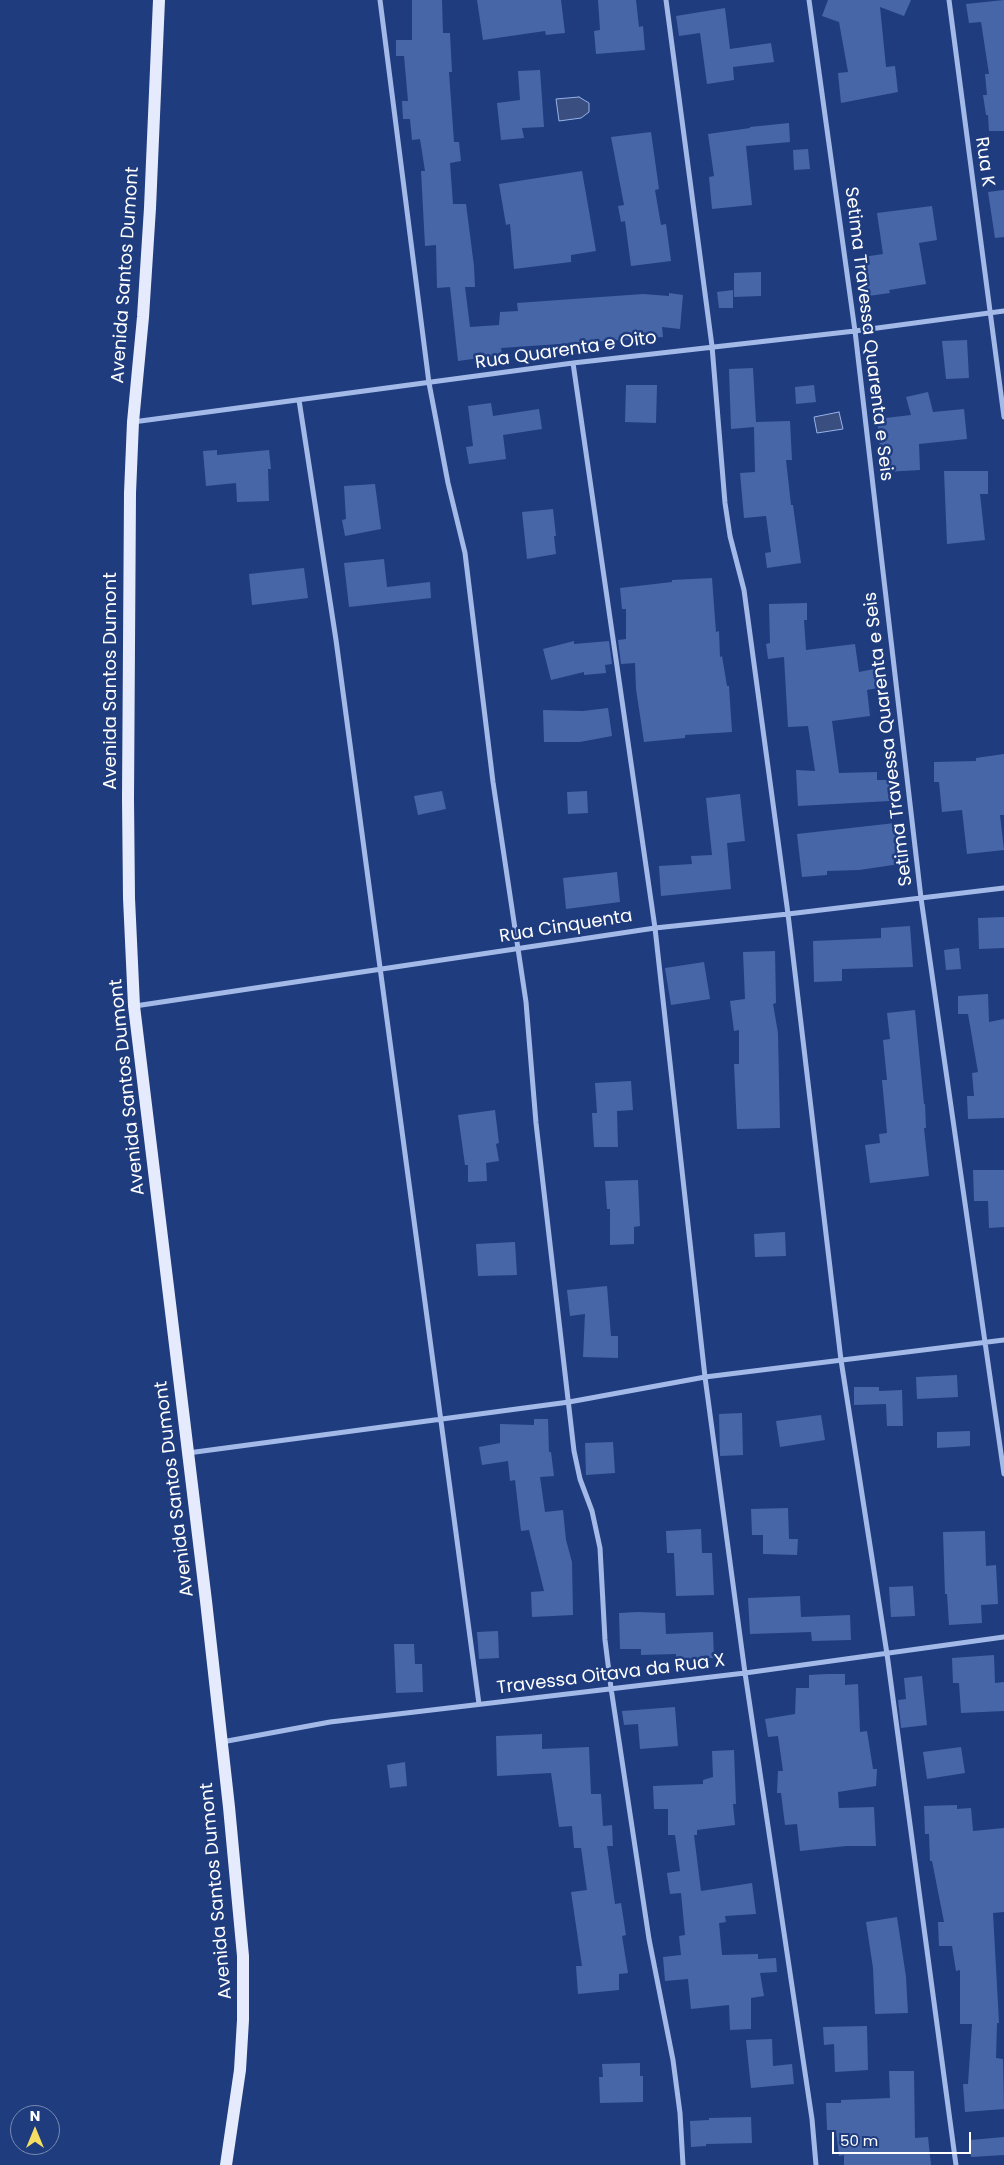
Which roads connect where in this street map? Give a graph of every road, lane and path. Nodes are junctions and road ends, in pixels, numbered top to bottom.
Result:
1 (158, 0) edge
2 (380, 0) edge
3 (666, 0) edge
4 (809, 0) edge
5 (949, 0) edge
6 (1004, 311) edge
7 (990, 313) junction
8 (855, 331) junction
9 (712, 346) junction
10 (573, 362) junction
11 (429, 383) junction
12 (299, 400) junction
13 (1004, 417) edge
14 (133, 422) junction
15 (1004, 888) edge
16 (921, 898) junction
17 (788, 914) junction
18 (655, 928) junction
19 (517, 948) junction
20 (380, 969) junction
21 (134, 1006) junction
22 (1004, 1340) edge
23 (984, 1342) junction
24 (841, 1360) junction
25 (705, 1377) junction
26 (569, 1402) junction
27 (441, 1420) junction
28 (188, 1452) junction
29 (1004, 1474) edge
30 (1004, 1637) edge
31 (887, 1654) junction
32 (745, 1673) junction
33 (611, 1688) junction
34 (479, 1704) junction
35 (221, 1742) junction
36 (226, 2165) edge
37 (683, 2165) edge
38 (816, 2165) edge
39 (956, 2165) edge

1 - 14 main road, Avenida Santos Dumont
2 - 11 street
3 - 9 street
4 - 8 street, Setima Travessa Quarenta e Seis
5 - 7 street, Rua K
6 - 7 street, Rua Quarenta e Oito
7 - 8 street, Rua Quarenta e Oito
7 - 13 street, Rua K
8 - 9 street, Rua Quarenta e Oito
8 - 16 street, Setima Travessa Quarenta e Seis
9 - 10 street, Rua Quarenta e Oito
9 - 17 street
10 - 11 street, Rua Quarenta e Oito
10 - 18 street
11 - 12 street, Rua Quarenta e Oito
11 - 19 street
12 - 14 street, Rua Quarenta e Oito
12 - 20 street
14 - 21 main road, Avenida Santos Dumont
15 - 16 street, Rua Cinquenta
16 - 17 street, Rua Cinquenta
16 - 23 street, Setima Travessa Quarenta e Seis
17 - 18 street, Rua Cinquenta
17 - 24 street
18 - 19 street, Rua Cinquenta
18 - 25 street
19 - 20 street, Rua Cinquenta
19 - 26 street
20 - 21 street, Rua Cinquenta
20 - 27 street
21 - 28 main road, Avenida Santos Dumont
22 - 23 street
23 - 24 street
23 - 29 street, Setima Travessa Quarenta e Seis
24 - 25 street
24 - 31 street
25 - 26 street
25 - 32 street
26 - 27 street
26 - 33 street
27 - 28 street
27 - 34 street
28 - 35 main road, Avenida Santos Dumont
30 - 31 street, Travessa Oitava da Rua X
31 - 32 street, Travessa Oitava da Rua X
31 - 39 street
32 - 33 street, Travessa Oitava da Rua X
32 - 38 street
33 - 34 street, Travessa Oitava da Rua X
33 - 37 street
34 - 35 street, Travessa Oitava da Rua X
35 - 36 main road, Avenida Santos Dumont

